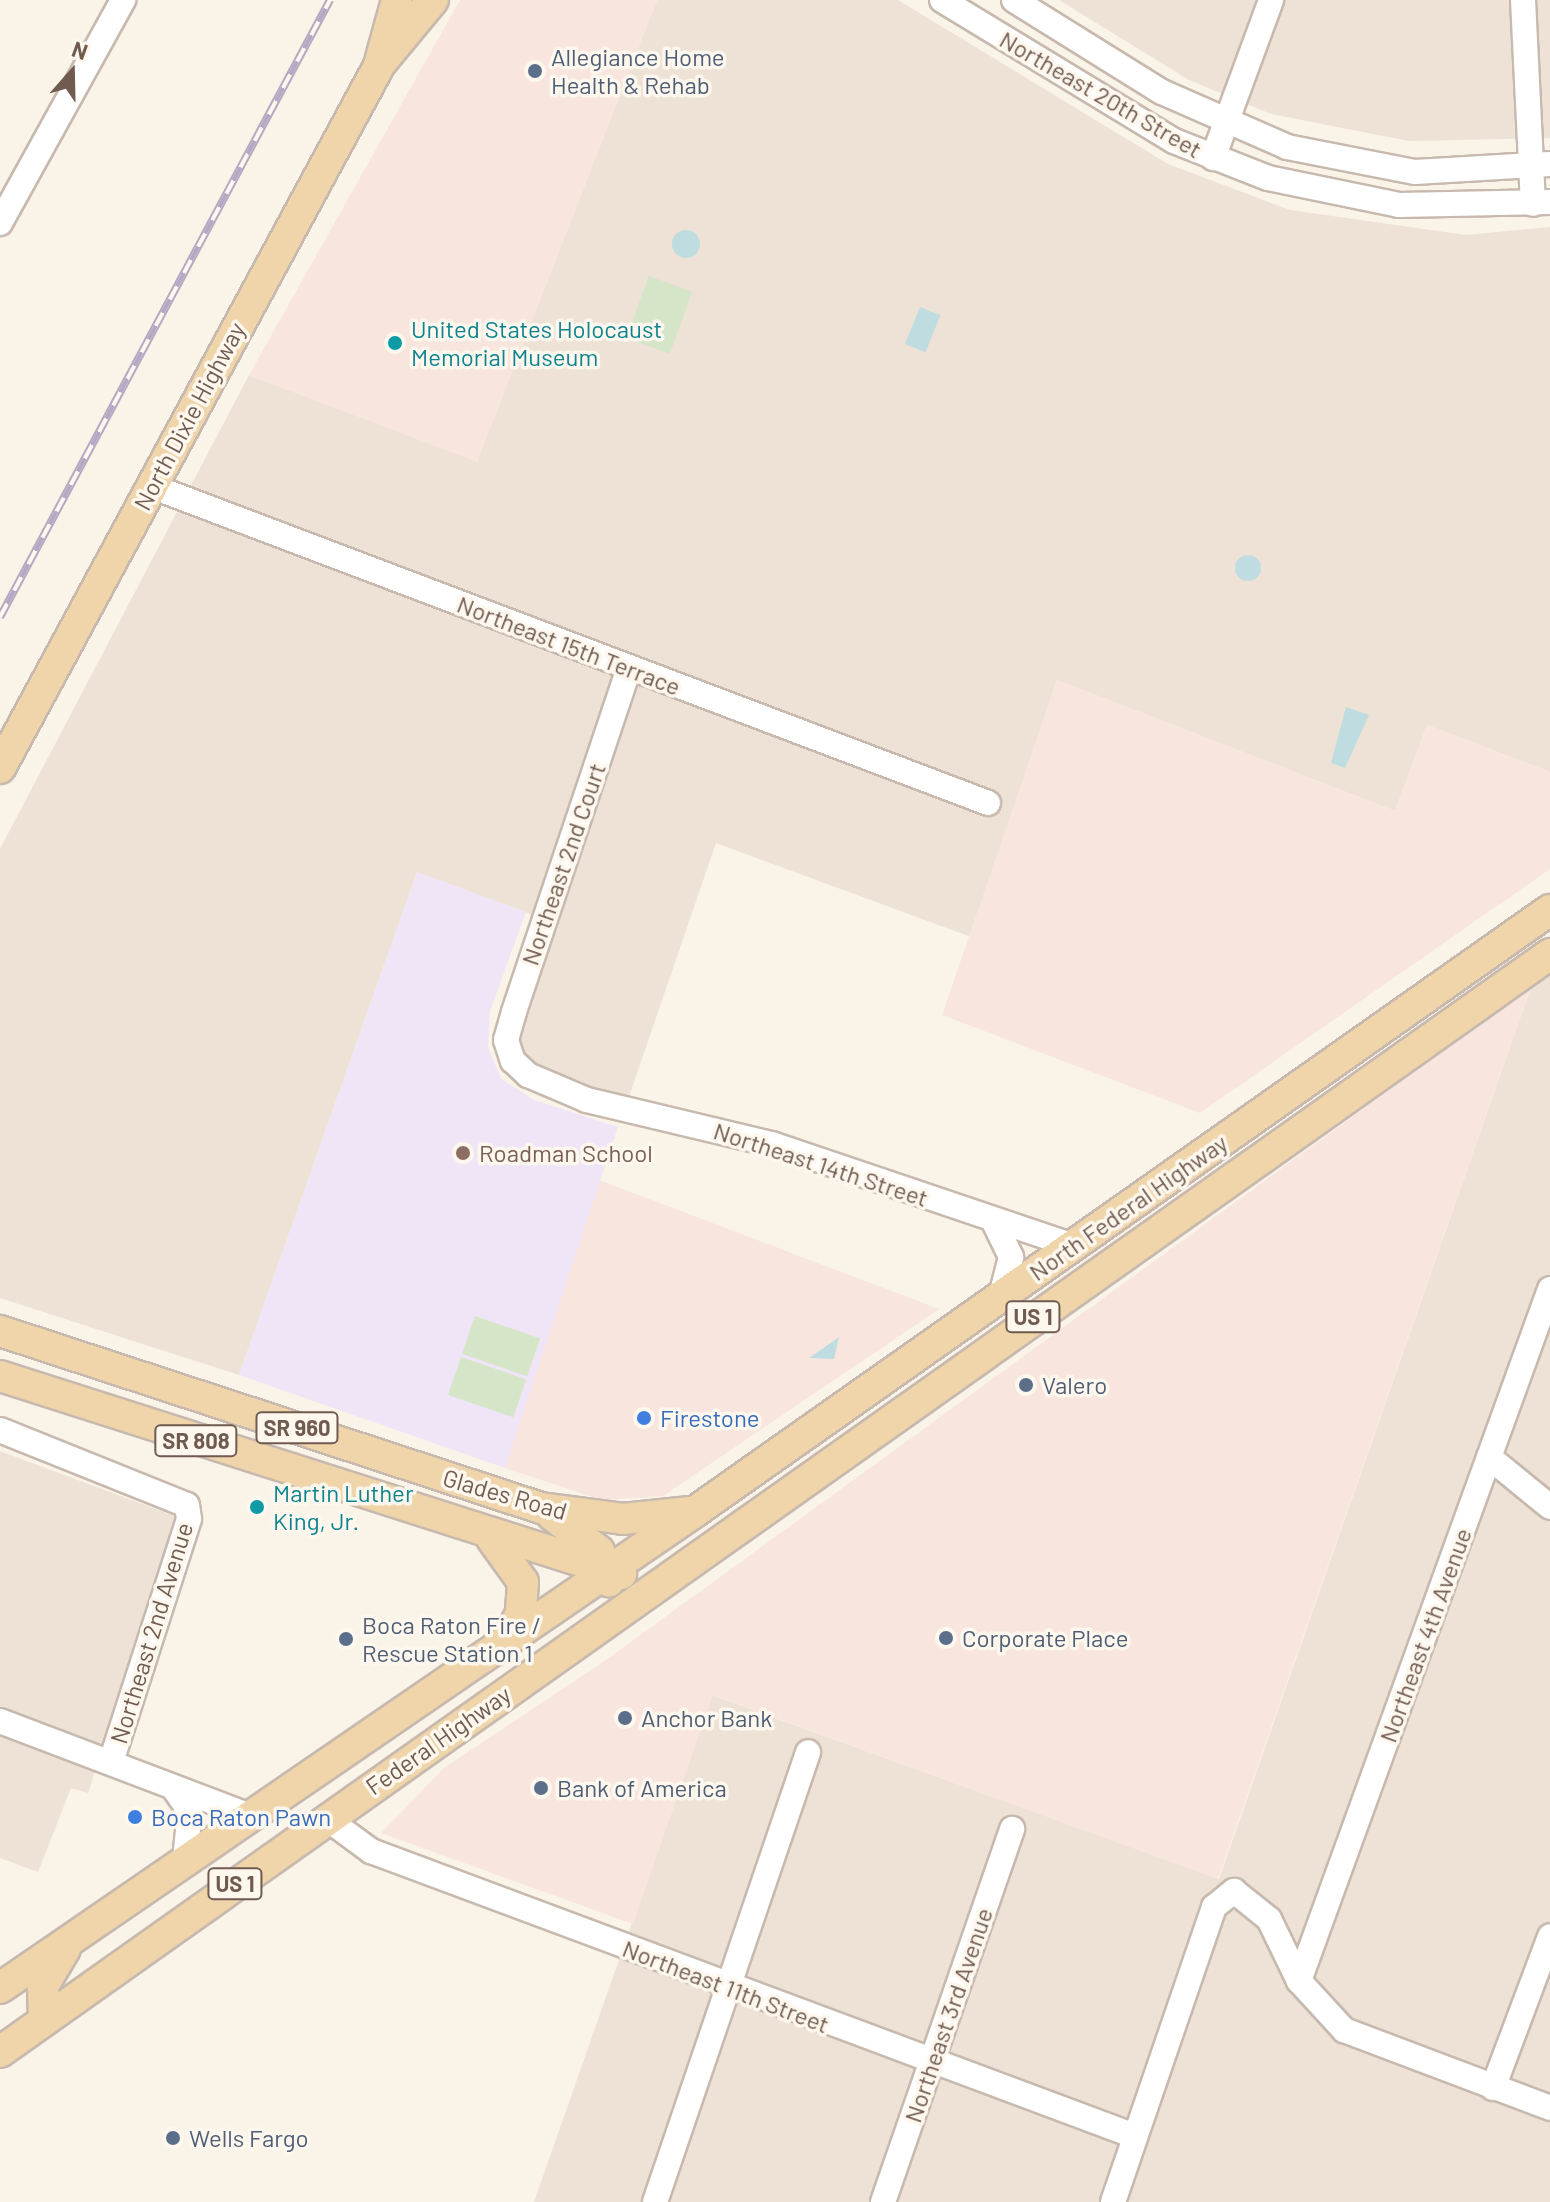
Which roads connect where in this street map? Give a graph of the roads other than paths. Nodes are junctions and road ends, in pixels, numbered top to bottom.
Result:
1 (123, 0) edge
2 (397, 0) edge
3 (433, 0) edge
4 (942, 0) edge
5 (1014, 0) edge
6 (1271, 0) edge
7 (1523, 0) edge
8 (380, 64) junction
9 (1227, 124) junction
10 (1213, 158) junction
11 (1541, 165) edge
12 (1541, 203) edge
13 (0, 223) edge
14 (151, 486) junction
15 (629, 668) junction
16 (0, 768) edge
17 (988, 803) dead end
18 (1550, 912) edge
19 (1550, 928) edge
20 (1550, 954) edge
21 (1523, 972) junction
22 (513, 1061) joint
23 (995, 1224) junction
24 (1073, 1246) junction
25 (1030, 1275) junction
26 (1550, 1289) edge
27 (1001, 1296) junction
28 (1023, 1324) junction
29 (0, 1331) edge
30 (0, 1376) edge
31 (0, 1430) edge
32 (1489, 1457) junction
33 (1550, 1507) edge
34 (541, 1508) junction
35 (762, 1517) joint
36 (685, 1519) junction
37 (491, 1538) junction
38 (609, 1572) junction
39 (670, 1580) junction
40 (589, 1635) junction
41 (508, 1638) junction
42 (0, 1721) edge
43 (808, 1752) dead end
44 (111, 1762) junction
45 (173, 1787) junction
46 (247, 1815) junction
47 (326, 1818) junction
48 (1012, 1829) dead end
49 (185, 1859) junction
50 (1550, 1936) edge
51 (71, 1938) junction
52 (1299, 1981) junction
53 (0, 1988) edge
54 (728, 1988) junction
55 (44, 2020) junction
56 (0, 2052) edge
57 (931, 2062) junction
58 (1493, 2088) junction
59 (1550, 2108) edge
60 (1135, 2136) junction
61 (655, 2202) edge
62 (883, 2202) edge
63 (1113, 2202) edge

1 - 13 street
2 - 8 main road, North Dixie Highway
3 - 8 main road, North Dixie Highway
4 - 10 street, Northeast 20th Street
5 - 9 street, Northeast 20th Street
6 - 9 street
7 - 11 street
8 - 14 main road, North Dixie Highway
9 - 10 street
9 - 11 street, Northeast 20th Street
10 - 12 street, Northeast 20th Street
11 - 12 street
14 - 15 street, Northeast 15th Terrace
14 - 16 main road, North Dixie Highway
15 - 17 street, Northeast 15th Terrace
15 - 22 street, Northeast 2nd Court
18 - 24 main road, North Federal Highway / US 1
19 - 21 main road
20 - 21 main road, North Federal Highway / US 1
21 - 28 main road, North Federal Highway / US 1
22 - 23 street, Northeast 14th Street
23 - 24 street, Northeast 14th Street
23 - 27 street
24 - 25 main road, North Federal Highway / US 1
25 - 27 main road, North Federal Highway / US 1
25 - 28 main road
26 - 32 street, Northeast 4th Avenue
27 - 36 main road, North Federal Highway / US 1
28 - 35 main road, North Federal Highway / US 1
29 - 34 main road, Glades Road / SR 960
30 - 37 main road, Glades Road / SR 808
31 - 44 street, Northeast 2nd Avenue
32 - 33 street
32 - 52 street, Northeast 4th Avenue
34 - 36 main road, Glades Road / SR 960
34 - 38 main road
35 - 39 main road, Federal Highway / US 1
36 - 38 main road, North Federal Highway / US 1
36 - 39 main road
37 - 38 main road, Glades Road / SR 808
37 - 41 main road
38 - 39 main road, Glades Road / SR 808
38 - 40 main road
38 - 41 main road, North Federal Highway / US 1
39 - 40 main road, Federal Highway / US 1
40 - 47 main road, Federal Highway / US 1
41 - 46 main road, Federal Highway / US 1
42 - 44 street
43 - 54 street
44 - 45 street
45 - 46 street
45 - 49 street
46 - 49 main road, Federal Highway / US 1
47 - 54 street, Northeast 11th Street
47 - 55 main road, Federal Highway / US 1
48 - 57 street, Northeast 3rd Avenue
49 - 51 main road, Federal Highway / US 1
50 - 58 street
51 - 53 main road, Federal Highway / US 1
51 - 55 main road
52 - 58 street
52 - 60 street
54 - 57 street, Northeast 11th Street
54 - 61 street
55 - 56 main road, Federal Highway / US 1
57 - 60 street, Northeast 11th Street
57 - 62 street, Northeast 3rd Avenue
58 - 59 street
60 - 63 street

